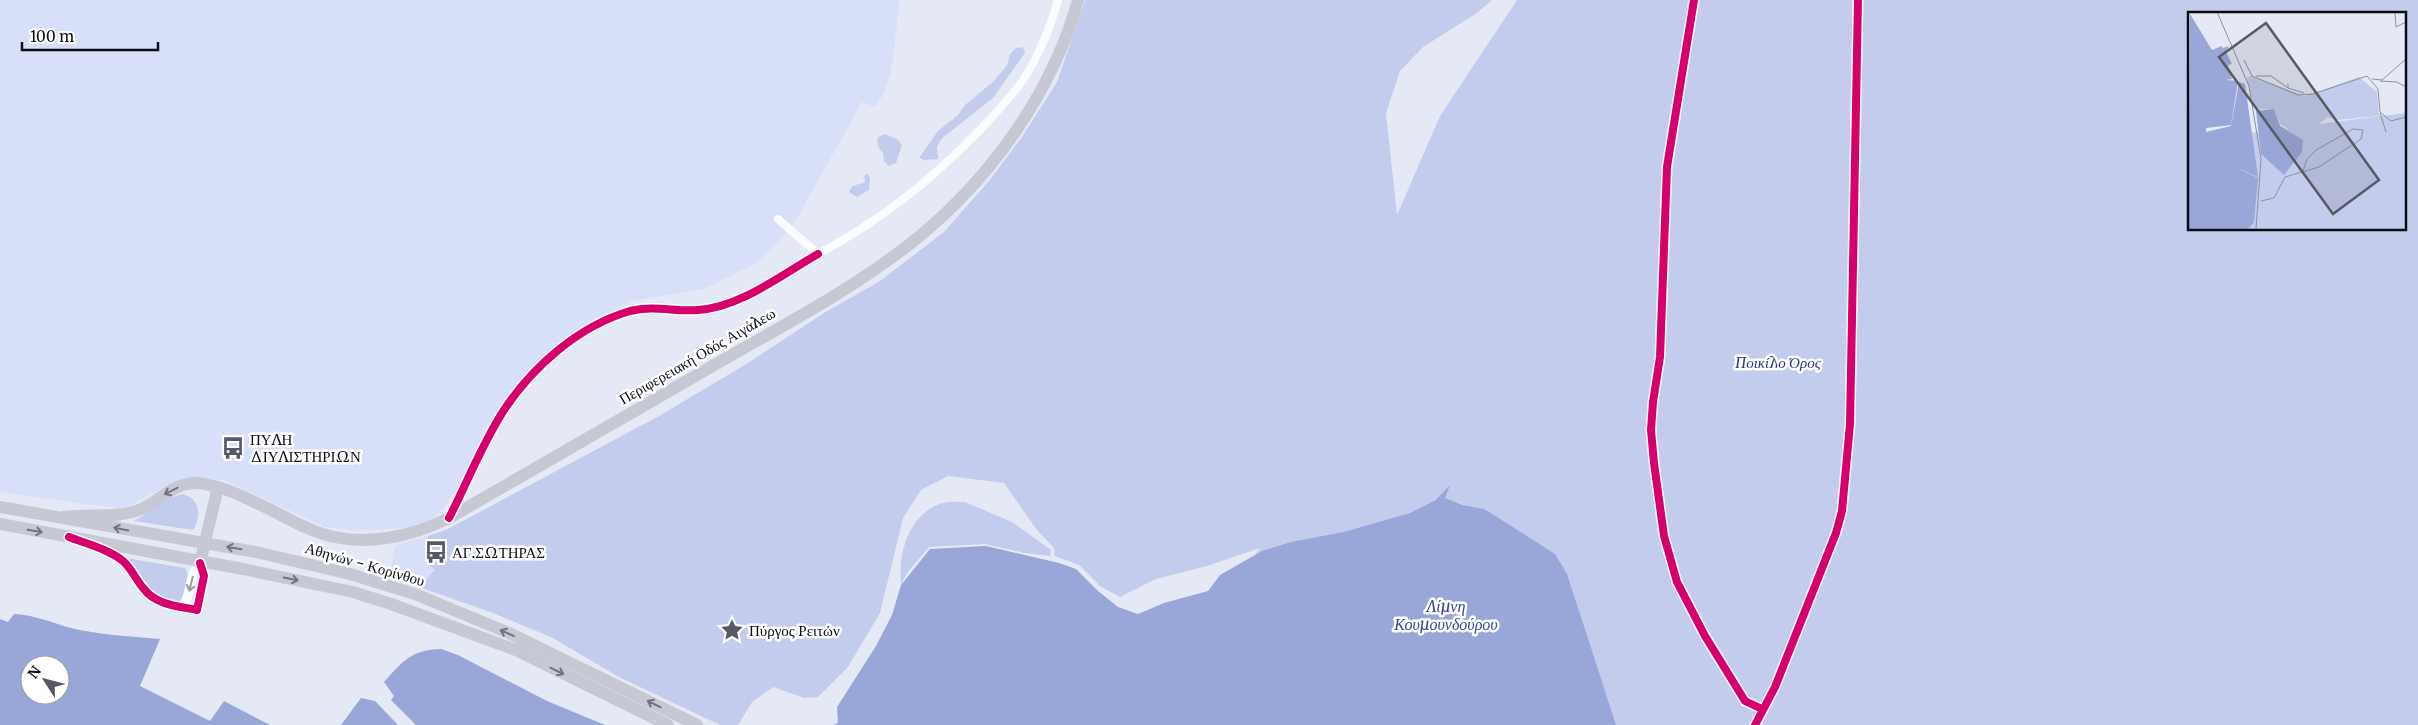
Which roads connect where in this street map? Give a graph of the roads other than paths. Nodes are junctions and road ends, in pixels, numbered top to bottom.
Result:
1 (1058, 0) edge
2 (1078, 0) edge
3 (1694, 0) edge
4 (1858, 0) edge
5 (778, 219) dead end
6 (818, 254) junction
7 (218, 487) junction
8 (0, 507) edge
9 (64, 518) junction
10 (449, 518) junction
11 (0, 524) edge
12 (69, 537) junction
13 (204, 544) junction
14 (200, 562) junction
15 (185, 607) junction
16 (1762, 709) junction
17 (668, 725) edge
18 (697, 725) edge
19 (1754, 725) edge

1 - 6 street
2 - 10 highway, Περιφερειακή Οδός Αιγάλεω
3 - 16 street
4 - 16 street
5 - 6 street
6 - 10 street
7 -> 9 highway, Περιφερειακή Οδός Αιγάλεω
7 - 10 highway, Περιφερειακή Οδός Αιγάλεω
7 - 13 highway
8 - 9 highway, Αθηνών - Κορίνθου
13 -> 9 highway, Αθηνών - Κορίνθου
11 -> 12 highway, Αθηνών - Κορίνθου
12 - 14 highway, Αθηνών - Κορίνθου
12 - 15 street
13 - 14 highway
18 -> 13 highway, Αθηνών - Κορίνθου
14 -> 15 street
14 - 15 street
14 -> 17 highway, Αθηνών - Κορίνθου
16 - 19 street

